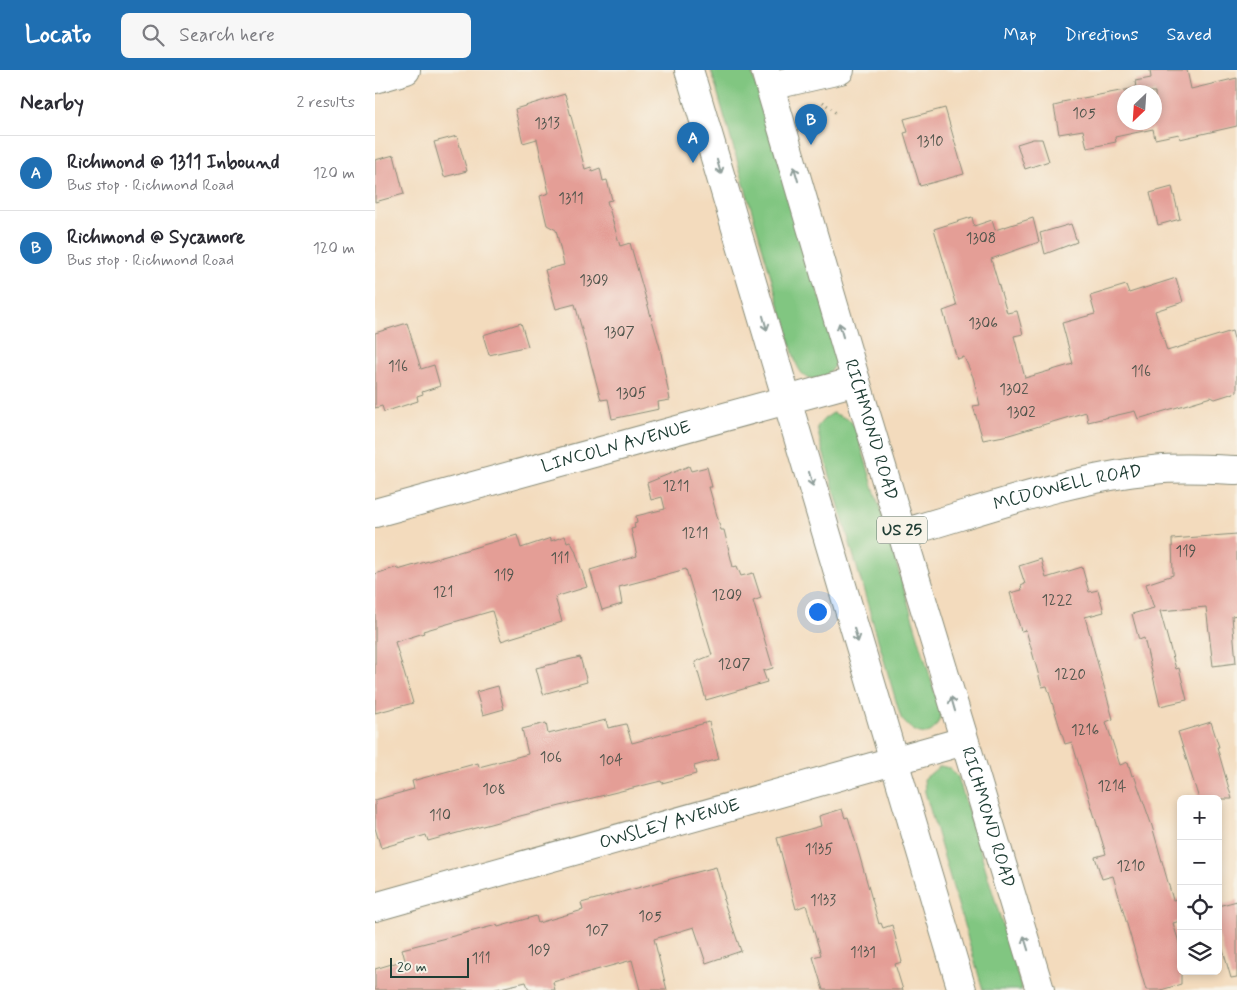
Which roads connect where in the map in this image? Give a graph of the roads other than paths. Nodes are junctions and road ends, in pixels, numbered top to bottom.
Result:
1 (406, 70) edge
2 (689, 70) edge
3 (840, 70) edge
4 (768, 78) edge
5 (375, 79) edge
6 (856, 381) junction
7 (788, 399) junction
8 (1237, 470) edge
9 (375, 513) edge
10 (903, 533) junction
11 (964, 740) junction
12 (894, 762) junction
13 (375, 907) edge
14 (962, 990) edge
15 (1040, 990) edge

1 - 5 main road
2 -> 7 main road
3 - 4 main road
6 -> 4 main road, RICHMOND ROAD / US 25
6 - 7 main road, LINCOLN AVENUE
6 - 10 main road, RICHMOND ROAD / US 25
7 - 9 main road, LINCOLN AVENUE
7 -> 12 main road
8 - 10 main road, MCDOWELL ROAD
11 -> 10 main road, RICHMOND ROAD / US 25
11 - 12 main road, OWSLEY AVENUE
15 -> 11 main road, RICHMOND ROAD / US 25
12 - 13 main road, OWSLEY AVENUE
12 - 14 main road

